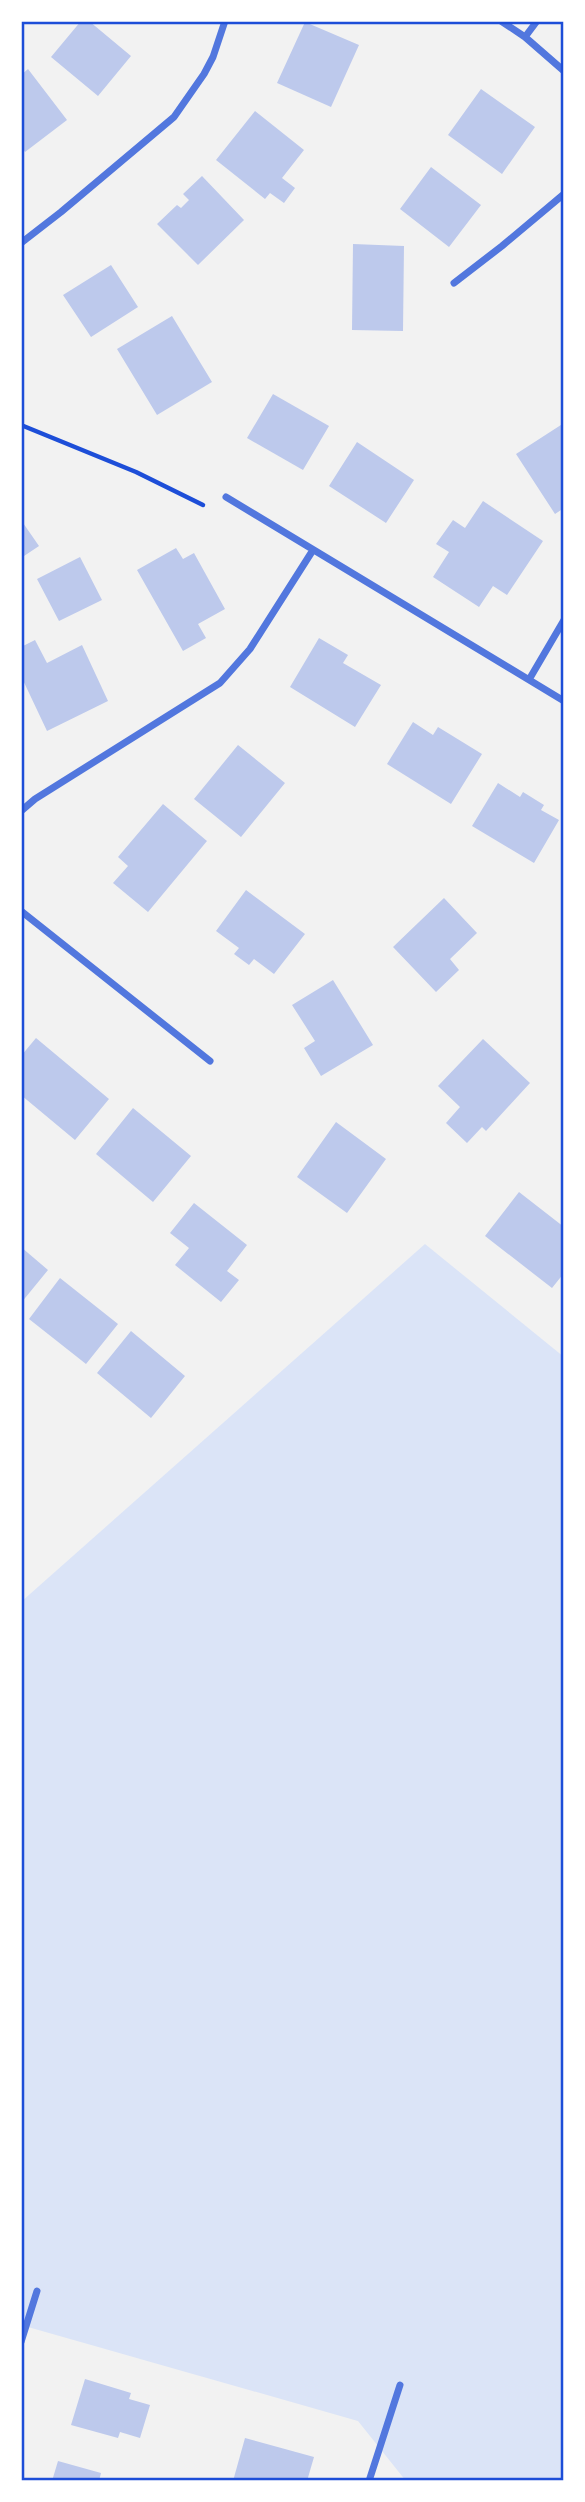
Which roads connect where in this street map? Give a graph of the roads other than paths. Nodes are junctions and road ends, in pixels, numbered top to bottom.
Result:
1 (225, 21) edge
2 (501, 21) edge
3 (537, 21) edge
4 (525, 37) junction
5 (564, 71) edge
6 (564, 194) edge
7 (21, 243) edge
8 (454, 283) dead end
9 (226, 497) road end
10 (313, 550) junction
11 (564, 620) edge
12 (530, 678) junction
13 (564, 701) edge
14 (21, 811) edge
15 (21, 911) edge
16 (210, 1061) dead end
17 (37, 2291) dead end
18 (21, 2342) edge
19 (400, 2385) dead end
20 (369, 2481) edge

1 - 7 street
2 - 4 street
3 - 4 street
4 - 5 street
6 - 8 street
9 - 10 street
10 - 12 street
10 - 14 street
11 - 12 street
12 - 13 street
15 - 16 street
17 - 18 street
19 - 20 street

